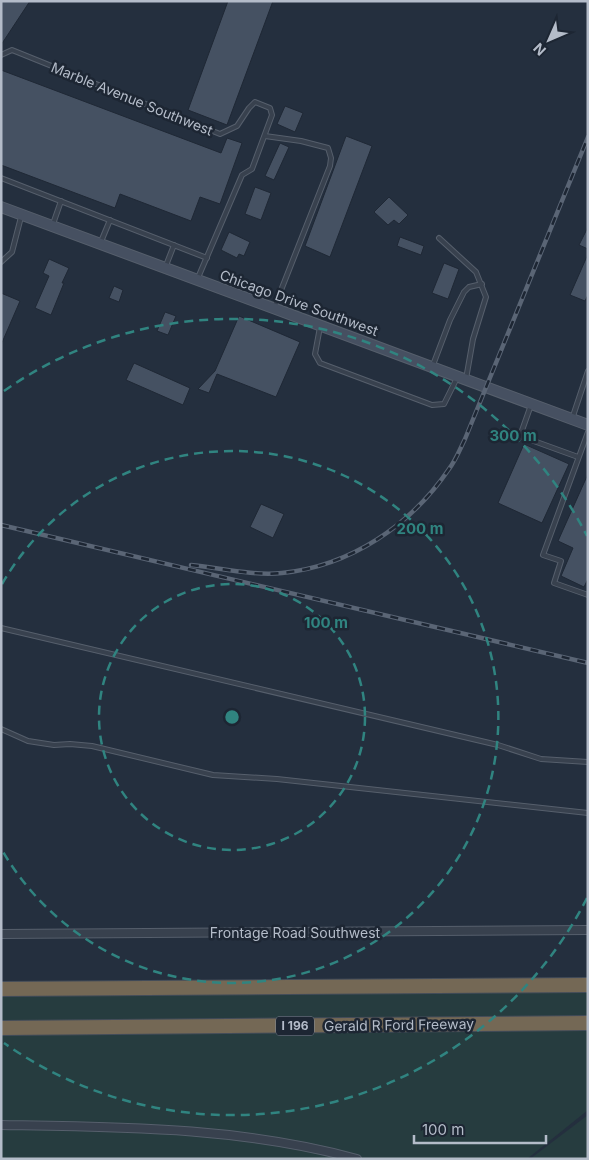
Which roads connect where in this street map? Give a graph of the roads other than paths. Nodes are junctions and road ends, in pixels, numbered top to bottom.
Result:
1 (1, 55) edge
2 (265, 136) junction
3 (1, 178) edge
4 (61, 201) junction
5 (1, 207) edge
6 (21, 215) junction
7 (110, 220) junction
8 (52, 226) junction
9 (439, 238) dead end
10 (100, 244) junction
11 (174, 245) junction
12 (207, 258) junction
13 (1, 262) edge
14 (165, 268) junction
15 (197, 280) junction
16 (482, 284) junction
17 (274, 308) junction
18 (321, 326) junction
19 (432, 367) junction
20 (588, 371) edge
21 (462, 378) junction
22 (531, 404) junction
23 (572, 419) junction
24 (588, 425) edge
25 (588, 432) edge
26 (578, 457) junction
27 (588, 595) edge
28 (1, 628) edge
29 (1, 729) edge
30 (588, 762) edge
31 (588, 813) edge
32 (588, 930) edge
33 (1, 934) edge
34 (588, 985) edge
35 (1, 989) edge
36 (588, 1023) edge
37 (1, 1028) edge
38 (1, 1126) edge
39 (358, 1159) edge

1 - 2 lane, Marble Avenue Southwest
2 - 12 lane, Marble Avenue Southwest
2 - 17 lane
3 - 4 lane
4 - 7 lane
4 - 8 lane
5 - 6 main road, Chicago Drive Southwest
6 - 8 main road, Chicago Drive Southwest
6 - 13 lane
7 - 10 lane
7 - 11 lane
8 - 10 main road, Chicago Drive Southwest
9 - 16 lane
10 - 14 main road, Chicago Drive Southwest
11 - 12 lane
11 - 14 lane
12 - 15 lane, Marble Avenue Southwest
14 - 15 main road, Chicago Drive Southwest
15 - 17 main road, Chicago Drive Southwest
16 - 19 lane
16 - 21 lane
17 - 18 main road, Chicago Drive Southwest
18 - 19 main road, Chicago Drive Southwest
18 - 21 lane
19 - 21 main road, Chicago Drive Southwest
20 - 23 lane
21 - 22 main road, Chicago Drive Southwest
22 - 23 main road, Chicago Drive Southwest
22 - 26 lane
23 - 24 main road, Chicago Drive Southwest
25 - 26 lane
26 - 27 lane
28 - 30 lane
29 - 31 lane
32 - 33 street, Frontage Road Southwest
34 - 35 highway
36 - 37 highway, Gerald R Ford Freeway / I 196
38 - 39 street

